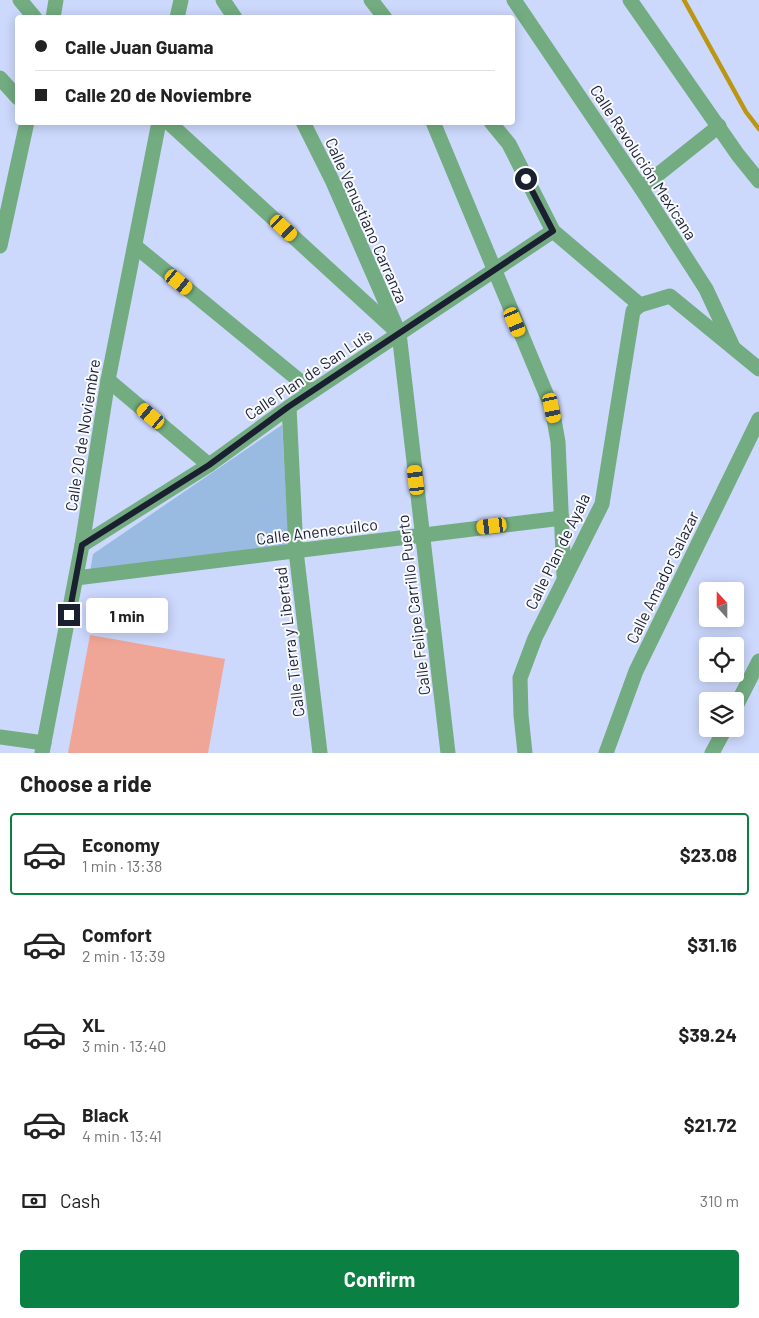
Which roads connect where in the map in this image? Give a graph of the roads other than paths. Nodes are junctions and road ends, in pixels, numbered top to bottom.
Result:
1 (20, 0) edge
2 (56, 0) edge
3 (180, 0) edge
4 (224, 0) edge
5 (371, 0) edge
6 (514, 0) edge
7 (630, 0) edge
8 (32, 15) edge
9 (54, 15) edge
10 (178, 15) edge
11 (233, 15) edge
12 (383, 15) edge
13 (0, 78) edge
14 (15, 95) edge
15 (26, 125) edge
16 (158, 125) edge
17 (171, 125) edge
18 (304, 125) edge
19 (434, 125) edge
20 (493, 125) edge
21 (719, 126) junction
22 (759, 181) edge
23 (641, 188) junction
24 (553, 231) junction
25 (0, 246) edge
26 (135, 246) junction
27 (493, 270) junction
28 (640, 304) junction
29 (399, 333) junction
30 (733, 348) junction
31 (759, 369) edge
32 (108, 380) junction
33 (312, 391) junction
34 (288, 407) junction
35 (759, 419) edge
36 (209, 465) junction
37 (562, 518) junction
38 (423, 535) junction
39 (82, 545) junction
40 (296, 551) junction
41 (76, 578) junction
42 (564, 578) junction
43 (759, 662) edge
44 (743, 692) edge
45 (0, 737) edge
46 (721, 737) edge
47 (43, 748) edge
48 (609, 751) edge
49 (320, 753) edge
50 (448, 753) edge
51 (525, 753) edge
52 (712, 753) edge

1 - 8 street
2 - 9 street
3 - 10 street
4 - 11 street
5 - 12 street
6 - 23 street, Calle Revolución Mexicana
7 - 21 street
13 - 14 street
15 - 25 street
16 - 26 street, Calle 20 de Noviembre
17 - 29 street
18 - 29 street, Calle Venustiano Carranza
19 - 27 street
20 - 24 street
21 - 22 street
21 - 23 street
23 - 30 street, Calle Revolución Mexicana
24 - 27 street, Calle Plan de San Luis
24 - 28 street
26 - 32 street, Calle 20 de Noviembre
26 - 33 street
27 - 29 street, Calle Plan de San Luis
27 - 37 street
28 - 30 street, Calle Revolución Mexicana
28 - 42 street, Calle Plan de Ayala
29 - 33 street, Calle Plan de San Luis
29 - 38 street, Calle Felipe Carrillo Puerto
30 - 31 street, Calle Revolución Mexicana
32 - 36 street
32 - 39 street, Calle 20 de Noviembre
33 - 34 street, Calle Plan de San Luis
34 - 36 street, Calle Plan de San Luis
34 - 40 street, Calle Tierra y Libertad
35 - 48 street, Calle Amador Salazar
36 - 39 street, Calle Plan de San Luis
37 - 38 street, Calle Anenecuilco
37 - 42 street
38 - 40 street, Calle Anenecuilco
38 - 50 street, Calle Felipe Carrillo Puerto
39 - 41 street, Calle 20 de Noviembre
40 - 41 street, Calle Anenecuilco
40 - 49 street, Calle Tierra y Libertad
41 - 47 street, Calle 20 de Noviembre
42 - 51 street, Calle Plan de Ayala
43 - 44 street
45 - 47 street
46 - 52 street

